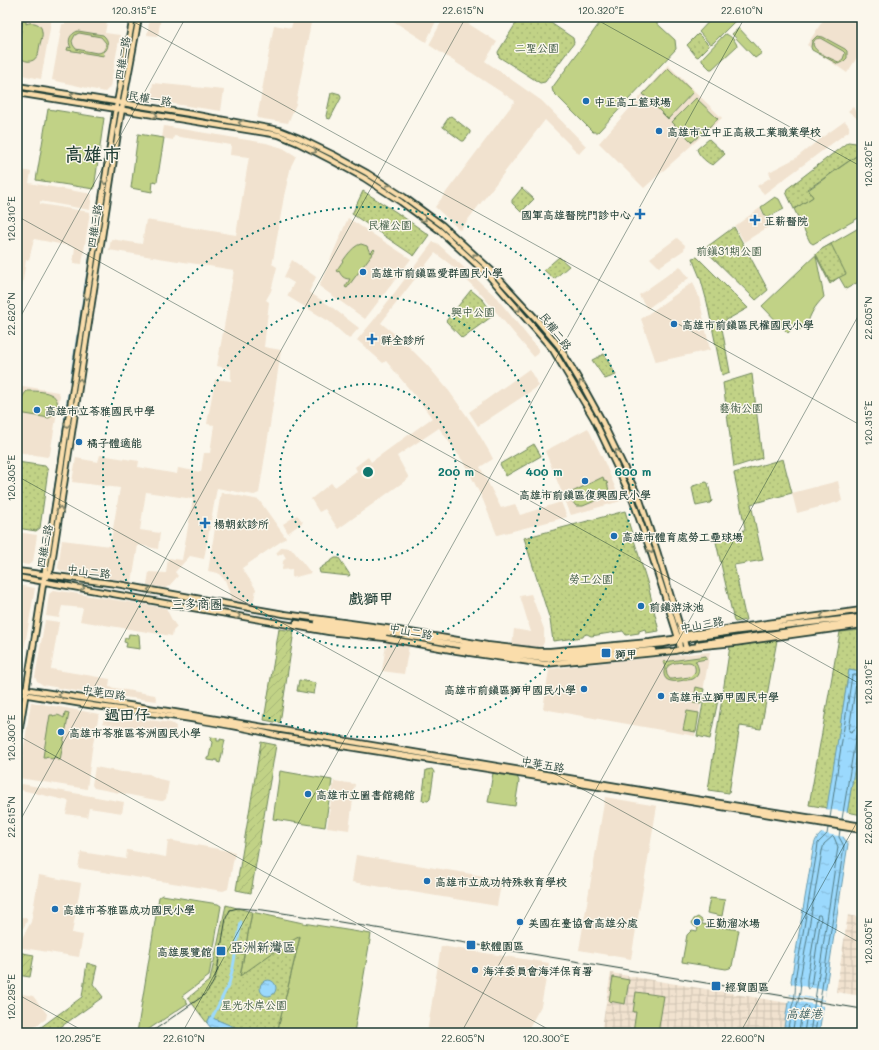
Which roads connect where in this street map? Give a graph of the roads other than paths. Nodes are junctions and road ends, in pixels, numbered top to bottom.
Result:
1 (133, 17) edge
2 (139, 17) edge
3 (17, 86) edge
4 (17, 93) edge
5 (120, 103) junction
6 (119, 109) junction
7 (279, 132) junction
8 (17, 571) edge
9 (46, 574) junction
10 (17, 577) edge
11 (43, 582) junction
12 (862, 610) edge
13 (862, 617) edge
14 (862, 621) edge
15 (862, 625) edge
16 (681, 639) junction
17 (683, 648) junction
18 (544, 657) junction
19 (17, 688) edge
20 (26, 692) junction
21 (17, 693) edge
22 (258, 729) joint
23 (17, 746) edge
24 (849, 826) junction
25 (862, 826) edge
26 (862, 830) edge

1 - 5 main road, 四維二路
2 - 5 main road, 四維二路
5 -> 3 main road, 民權一路
4 - 6 main road, 民權一路
5 - 6 main road, 四維三路
7 -> 5 main road, 民權一路
6 -> 7 main road, 民權一路
6 - 9 main road, 四維三路
7 -> 16 main road, 民權二路
16 -> 7 main road, 民權二路
8 - 9 main road, 中山二路
9 - 11 main road, 四維三路
18 -> 9 main road, 中山二路
10 - 11 main road, 中山二路
11 -> 18 main road, 中山二路
11 - 20 main road
12 -> 16 main road, 中山三路
13 - 16 main road, 中山三路
14 - 17 main road, 中山三路
15 - 17 main road, 中山三路
16 - 17 main road, 民權二路
16 - 18 main road, 中山三路
17 - 18 main road, 中山三路
19 - 20 main road, 中華四路
20 - 21 main road, 中華四路
20 - 22 main road, 中華四路
20 - 23 main road
22 - 24 main road, 中華五路
24 - 25 main road
24 - 26 main road

